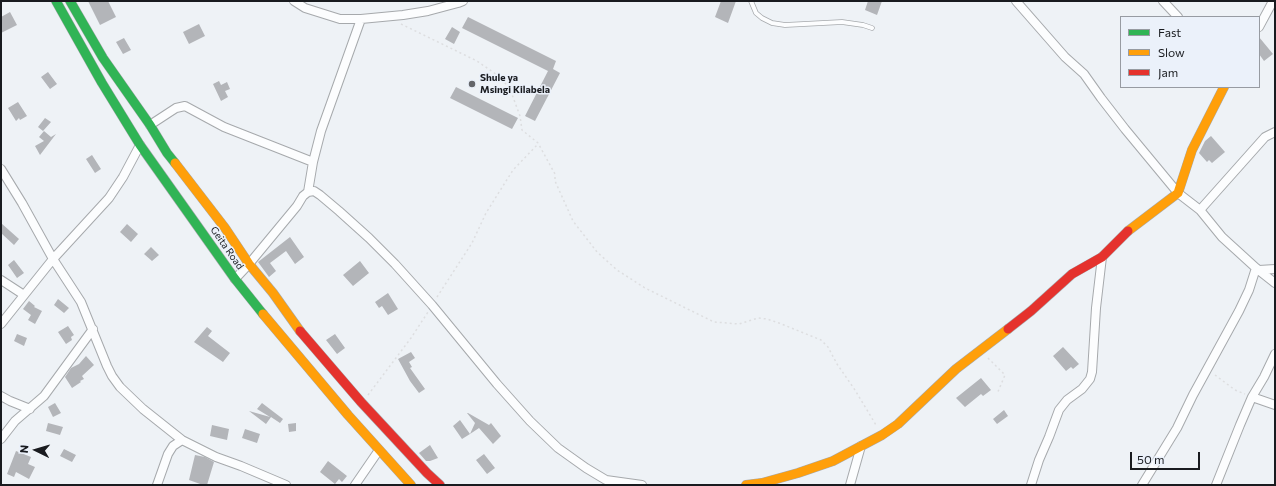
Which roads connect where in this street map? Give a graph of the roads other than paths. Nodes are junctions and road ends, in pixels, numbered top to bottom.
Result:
1 (56, 1) edge
2 (70, 1) edge
3 (294, 1) edge
4 (462, 1) edge
5 (751, 1) edge
6 (1016, 1) edge
7 (1163, 1) edge
8 (1273, 1) edge
9 (1177, 16) edge
10 (361, 19) junction
11 (1260, 24) edge
12 (872, 28) dead end
13 (1223, 88) edge
14 (150, 125) junction
15 (1275, 132) edge
16 (140, 145) junction
17 (313, 162) junction
18 (1, 168) edge
19 (308, 192) junction
20 (1178, 193) junction
21 (1200, 210) junction
22 (1102, 257) junction
23 (53, 258) junction
24 (249, 264) junction
25 (1258, 269) junction
26 (1275, 269) edge
27 (236, 279) junction
28 (1, 280) edge
29 (1275, 283) edge
30 (24, 295) junction
31 (1, 324) edge
32 (93, 329) junction
33 (1275, 354) edge
34 (1, 396) edge
35 (1252, 397) junction
36 (1275, 405) edge
37 (30, 408) junction
38 (1, 439) edge
39 (182, 440) junction
40 (861, 446) junction
41 (379, 450) junction
42 (157, 485) edge
43 (286, 485) edge
44 (355, 485) edge
45 (411, 485) edge
46 (440, 485) edge
47 (642, 485) edge
48 (746, 485) edge
49 (850, 485) edge
50 (1031, 485) edge
51 (1142, 485) edge
52 (1216, 485) edge

1 - 16 main road, Geita Road
2 - 14 main road
3 - 10 street
4 - 10 street
5 - 12 lane
6 - 20 street
7 - 9 street
8 - 11 street
10 - 17 street
13 - 20 main road
14 - 17 street
14 - 24 main road
15 - 21 street
16 - 23 street
16 - 27 main road, Geita Road
17 - 19 street
18 - 23 street
19 - 24 street
19 - 47 street
20 - 21 street
20 - 22 main road
21 - 25 street
22 - 40 main road
22 - 50 street
23 - 30 street
23 - 32 street
24 - 27 street
24 - 46 main road
25 - 26 street
25 - 29 street
25 - 51 street
27 - 41 main road, Geita Road
28 - 30 street
30 - 31 street
32 - 37 street
32 - 39 street
33 - 35 street
34 - 37 street
35 - 36 street
35 - 52 street
37 - 38 street
39 - 42 street
39 - 43 street
40 - 48 main road
40 - 49 street
41 - 44 street
41 - 45 main road, Geita Road

